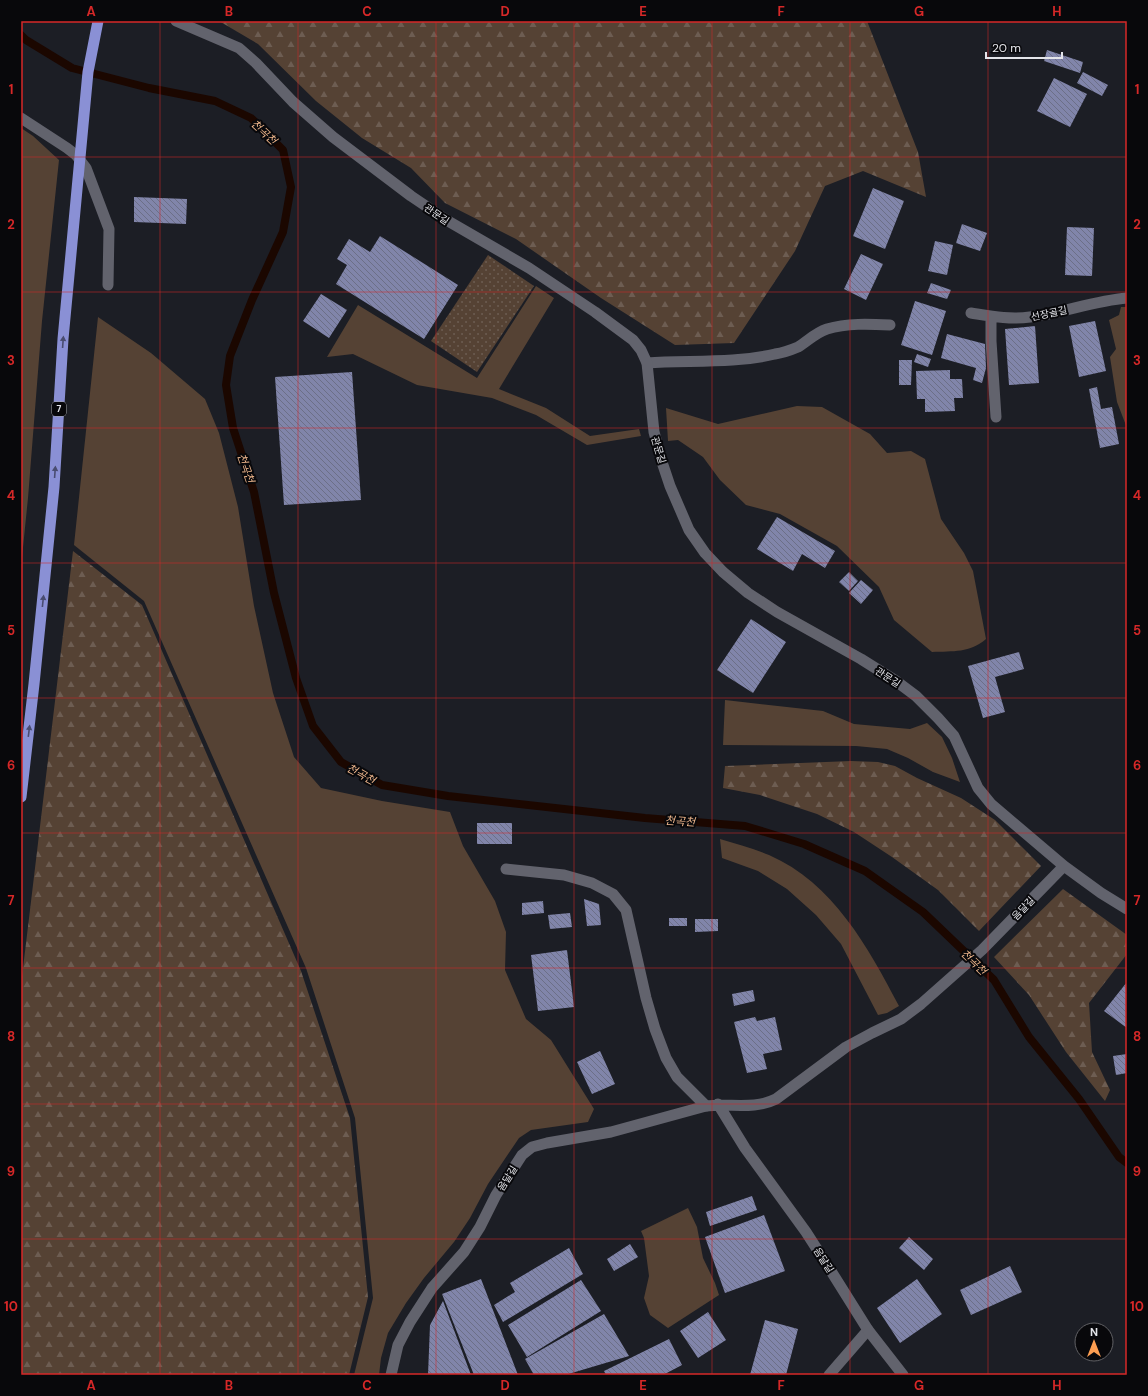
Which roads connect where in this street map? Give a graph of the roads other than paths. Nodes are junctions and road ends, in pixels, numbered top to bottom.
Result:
1 (98, 21) edge
2 (176, 21) edge
3 (21, 118) edge
4 (108, 285) dead end
5 (1127, 298) edge
6 (971, 313) dead end
7 (991, 316) junction
8 (890, 325) dead end
9 (646, 363) junction
10 (996, 417) dead end
11 (21, 797) edge
12 (1064, 866) junction
13 (506, 869) dead end
14 (1127, 909) edge
15 (718, 1104) junction
16 (706, 1106) junction
17 (868, 1330) junction
18 (391, 1375) edge
19 (828, 1375) edge
20 (903, 1375) edge

11 -> 1 highway, 7
2 - 9 street, 관문길
3 - 4 street
5 - 7 street, 선장골길
6 - 7 street, 선장골길
7 - 10 street
8 - 9 street
9 - 12 street, 관문길
12 - 14 street, 관문길
12 - 15 street, 음달길
13 - 16 street
15 - 16 street, 음달길
15 - 17 street, 음달길
16 - 18 street, 음달길
17 - 19 street
17 - 20 street, 음달길

